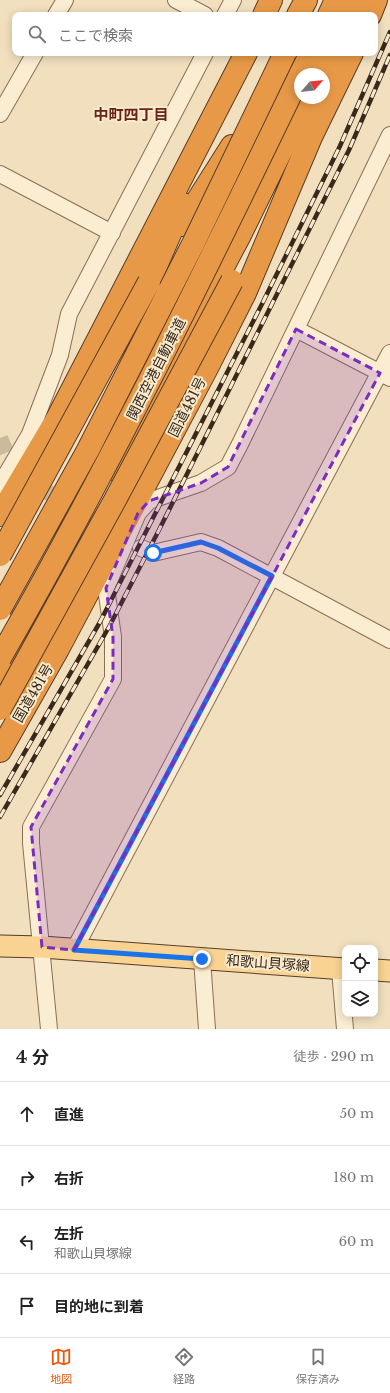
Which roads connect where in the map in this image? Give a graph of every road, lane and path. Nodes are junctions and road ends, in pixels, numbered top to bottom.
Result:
1 (65, 0) edge
2 (176, 0) edge
3 (233, 0) edge
4 (271, 0) edge
5 (306, 0) edge
6 (310, 0) edge
7 (336, 0) edge
8 (353, 0) edge
9 (376, 0) edge
10 (58, 12) edge
11 (199, 12) edge
12 (227, 12) edge
13 (265, 12) edge
14 (300, 12) edge
15 (304, 12) edge
16 (330, 12) edge
17 (348, 12) edge
18 (371, 12) edge
19 (33, 56) edge
20 (203, 56) edge
21 (245, 56) edge
22 (246, 56) edge
23 (279, 56) edge
24 (284, 56) edge
25 (309, 56) edge
26 (328, 56) edge
27 (350, 56) edge
28 (303, 68) edge
29 (322, 68) edge
30 (330, 83) edge
31 (294, 87) edge
32 (315, 104) edge
33 (0, 114) edge
34 (246, 124) junction
35 (302, 131) junction
36 (390, 135) edge
37 (0, 174) edge
38 (112, 233) junction
39 (150, 282) junction
40 (296, 329) junction
41 (390, 353) edge
42 (385, 375) edge
43 (0, 485) edge
44 (0, 516) edge
45 (142, 548) dead end
46 (0, 555) edge
47 (272, 576) junction
48 (0, 592) edge
49 (0, 609) edge
50 (390, 640) edge
51 (0, 658) edge
52 (0, 682) edge
53 (0, 709) edge
54 (0, 751) edge
55 (0, 946) edge
56 (42, 947) junction
57 (74, 950) junction
58 (202, 959) junction
59 (342, 969) edge
60 (378, 970) edge
61 (390, 971) edge
62 (343, 981) edge
63 (49, 1029) edge
64 (207, 1029) edge
65 (345, 1029) edge

1 - 10 street
2 - 11 street
3 - 12 street
4 - 13 highway
5 - 14 highway
6 - 15 highway
7 - 16 highway
8 - 17 highway
9 - 18 highway
19 - 33 street
20 - 38 street
21 - 44 highway
22 - 39 highway
23 - 34 highway
24 - 49 highway, 関西空港自動車道, bridge
25 - 28 highway, 関西空港自動車道
26 - 29 highway
27 - 30 highway
31 - 51 highway, 関西空港自動車道, bridge
32 - 35 highway
34 - 39 highway
34 - 48 highway
35 - 52 highway
35 - 53 highway, bridge
35 - 54 highway, 国道481号
36 - 40 street
37 - 38 street
38 - 43 street
39 - 46 highway, bridge
40 - 42 street
40 - 56 street
41 - 42 street
42 - 47 street
45 - 47 street
47 - 50 street
47 - 57 street
55 - 56 main road, 和歌山貝塚線
56 - 57 main road, 和歌山貝塚線
56 - 63 street
57 - 58 main road, 和歌山貝塚線
58 - 59 main road, 和歌山貝塚線
58 - 64 street
60 - 61 main road
62 - 65 street

